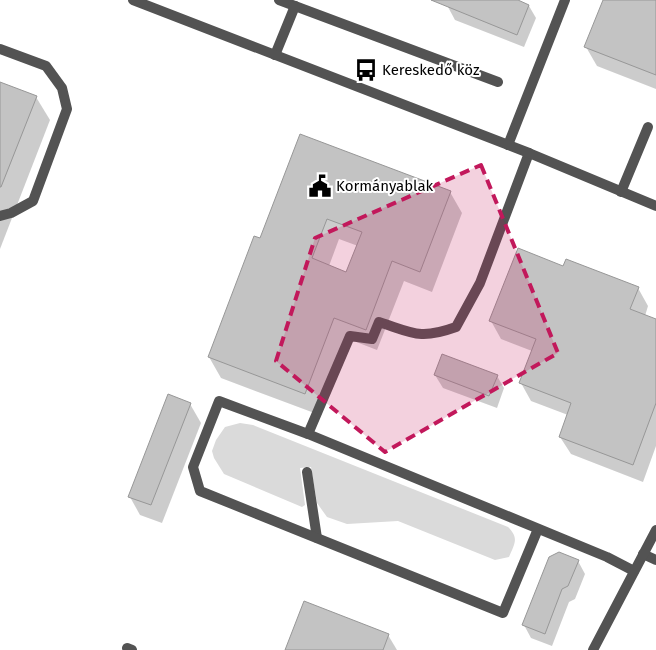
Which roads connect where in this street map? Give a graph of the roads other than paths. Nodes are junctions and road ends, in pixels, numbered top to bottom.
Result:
1 (133, 0) edge
2 (279, 0) edge
3 (565, 0) edge
4 (295, 6) junction
5 (0, 49) edge
6 (275, 55) junction
7 (498, 82) dead end
8 (648, 127) dead end
9 (508, 145) junction
10 (529, 153) junction
11 (621, 192) junction
12 (656, 206) edge
13 (0, 216) edge
14 (308, 434) junction
15 (307, 472) dead end
16 (538, 529) junction
17 (656, 530) edge
18 (317, 538) junction
19 (643, 554) junction
20 (656, 560) edge
21 (634, 572) junction
22 (593, 650) edge

1 - 6 street
2 - 4 street
3 - 9 street
4 - 6 street
4 - 7 street
5 - 13 street
6 - 9 street
8 - 11 street
9 - 10 street
10 - 11 street
10 - 14 street
11 - 12 street
14 - 16 street
14 - 18 street
15 - 18 street
16 - 18 street
16 - 21 street
17 - 19 street
19 - 20 street
19 - 21 street
21 - 22 street

